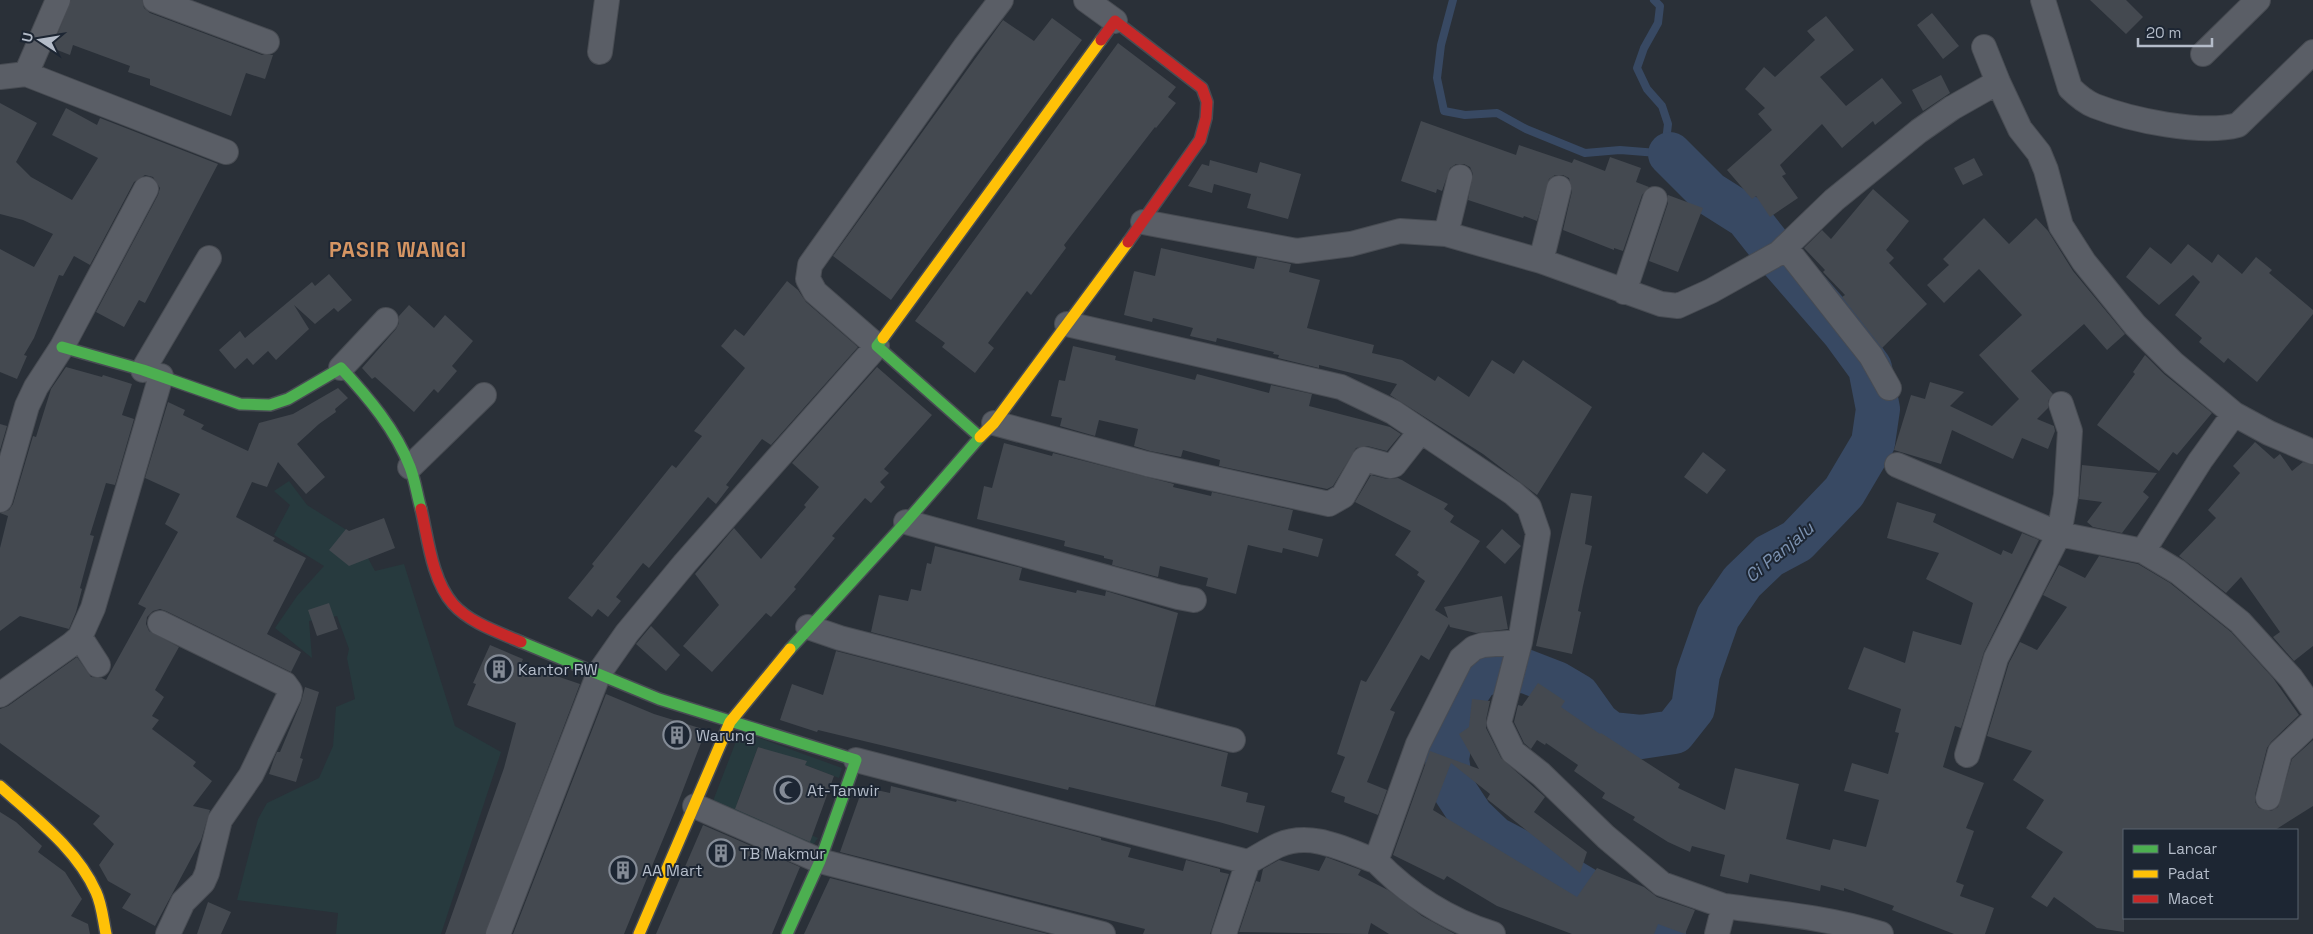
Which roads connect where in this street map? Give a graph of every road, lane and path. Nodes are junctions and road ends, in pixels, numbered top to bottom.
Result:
1 (58, 0) edge
2 (155, 0) edge
3 (607, 0) edge
4 (1001, 0) edge
5 (1086, 0) edge
6 (2043, 0) edge
7 (2258, 0) edge
8 (190, 6) edge
9 (1115, 21) junction
10 (267, 42) dead end
11 (1984, 47) dead end
12 (600, 52) dead end
13 (2313, 52) edge
14 (2203, 54) dead end
15 (26, 74) junction
16 (0, 77) edge
17 (1998, 82) junction
18 (226, 152) dead end
19 (1460, 177) dead end
20 (146, 188) dead end
21 (1559, 188) dead end
22 (1655, 199) dead end
23 (1143, 222) junction
24 (1446, 234) junction
25 (1782, 250) junction
26 (209, 258) dead end
27 (1541, 261) junction
28 (1624, 292) junction
29 (386, 320) dead end
30 (1067, 324) junction
31 (877, 346) junction
32 (62, 347) junction
33 (341, 368) junction
34 (152, 373) junction
35 (1889, 388) dead end
36 (484, 395) dead end
37 (2061, 404) dead end
38 (2234, 414) junction
39 (987, 430) junction
40 (1420, 432) junction
41 (2313, 452) edge
42 (1897, 465) dead end
43 (410, 467) junction
44 (0, 500) edge
45 (906, 522) junction
46 (2059, 534) junction
47 (2142, 551) junction
48 (1194, 600) dead end
49 (160, 623) dead end
50 (808, 627) junction
51 (80, 637) junction
52 (1519, 645) junction
53 (98, 665) dead end
54 (599, 673) junction
55 (0, 695) edge
56 (2313, 709) edge
57 (2313, 721) edge
58 (730, 722) junction
59 (1233, 740) dead end
60 (1967, 755) dead end
61 (856, 760) junction
62 (0, 786) edge
63 (2268, 798) dead end
64 (695, 806) junction
65 (820, 861) junction
66 (1376, 861) junction
67 (1248, 862) junction
68 (1724, 906) junction
69 (106, 934) edge
70 (168, 934) edge
71 (498, 934) edge
72 (639, 934) edge
73 (787, 934) edge
74 (1103, 934) edge
75 (1224, 934) edge
76 (1493, 934) edge
77 (1717, 934) edge
78 (1881, 934) edge

1 - 15 street
2 - 8 street
3 - 12 street
4 - 31 street
5 - 9 street
6 - 13 street
7 - 14 street
8 - 10 street
9 - 23 street
9 - 31 street
11 - 17 street
15 - 16 street
15 - 18 street
17 - 25 street
17 - 38 street
19 - 24 street
20 - 32 street
21 - 27 street
22 - 28 street
23 - 24 street
23 - 30 street
24 - 27 street
25 - 28 street
25 - 35 street
26 - 34 street
27 - 28 street
29 - 33 street
30 - 39 street
30 - 40 street
31 - 39 street
31 - 54 street
32 - 34 street
32 - 44 street
33 - 34 street
33 - 43 street
34 - 51 street
36 - 43 street
37 - 46 street
38 - 41 street
38 - 47 street
39 - 40 street
39 - 45 street
40 - 52 street
42 - 46 street
43 - 54 street
45 - 48 street
45 - 50 street
46 - 47 street
46 - 60 street
47 - 56 street
49 - 70 street
50 - 58 street
50 - 59 street
51 - 53 street
51 - 55 street
52 - 66 street
52 - 68 street
54 - 58 street
54 - 71 street
57 - 63 street
58 - 61 street
58 - 64 street
61 - 65 street
61 - 67 street
62 - 69 street
64 - 65 street
64 - 72 street
65 - 73 street
65 - 74 street
66 - 67 street
66 - 76 street
67 - 75 street
68 - 77 street
68 - 78 street

